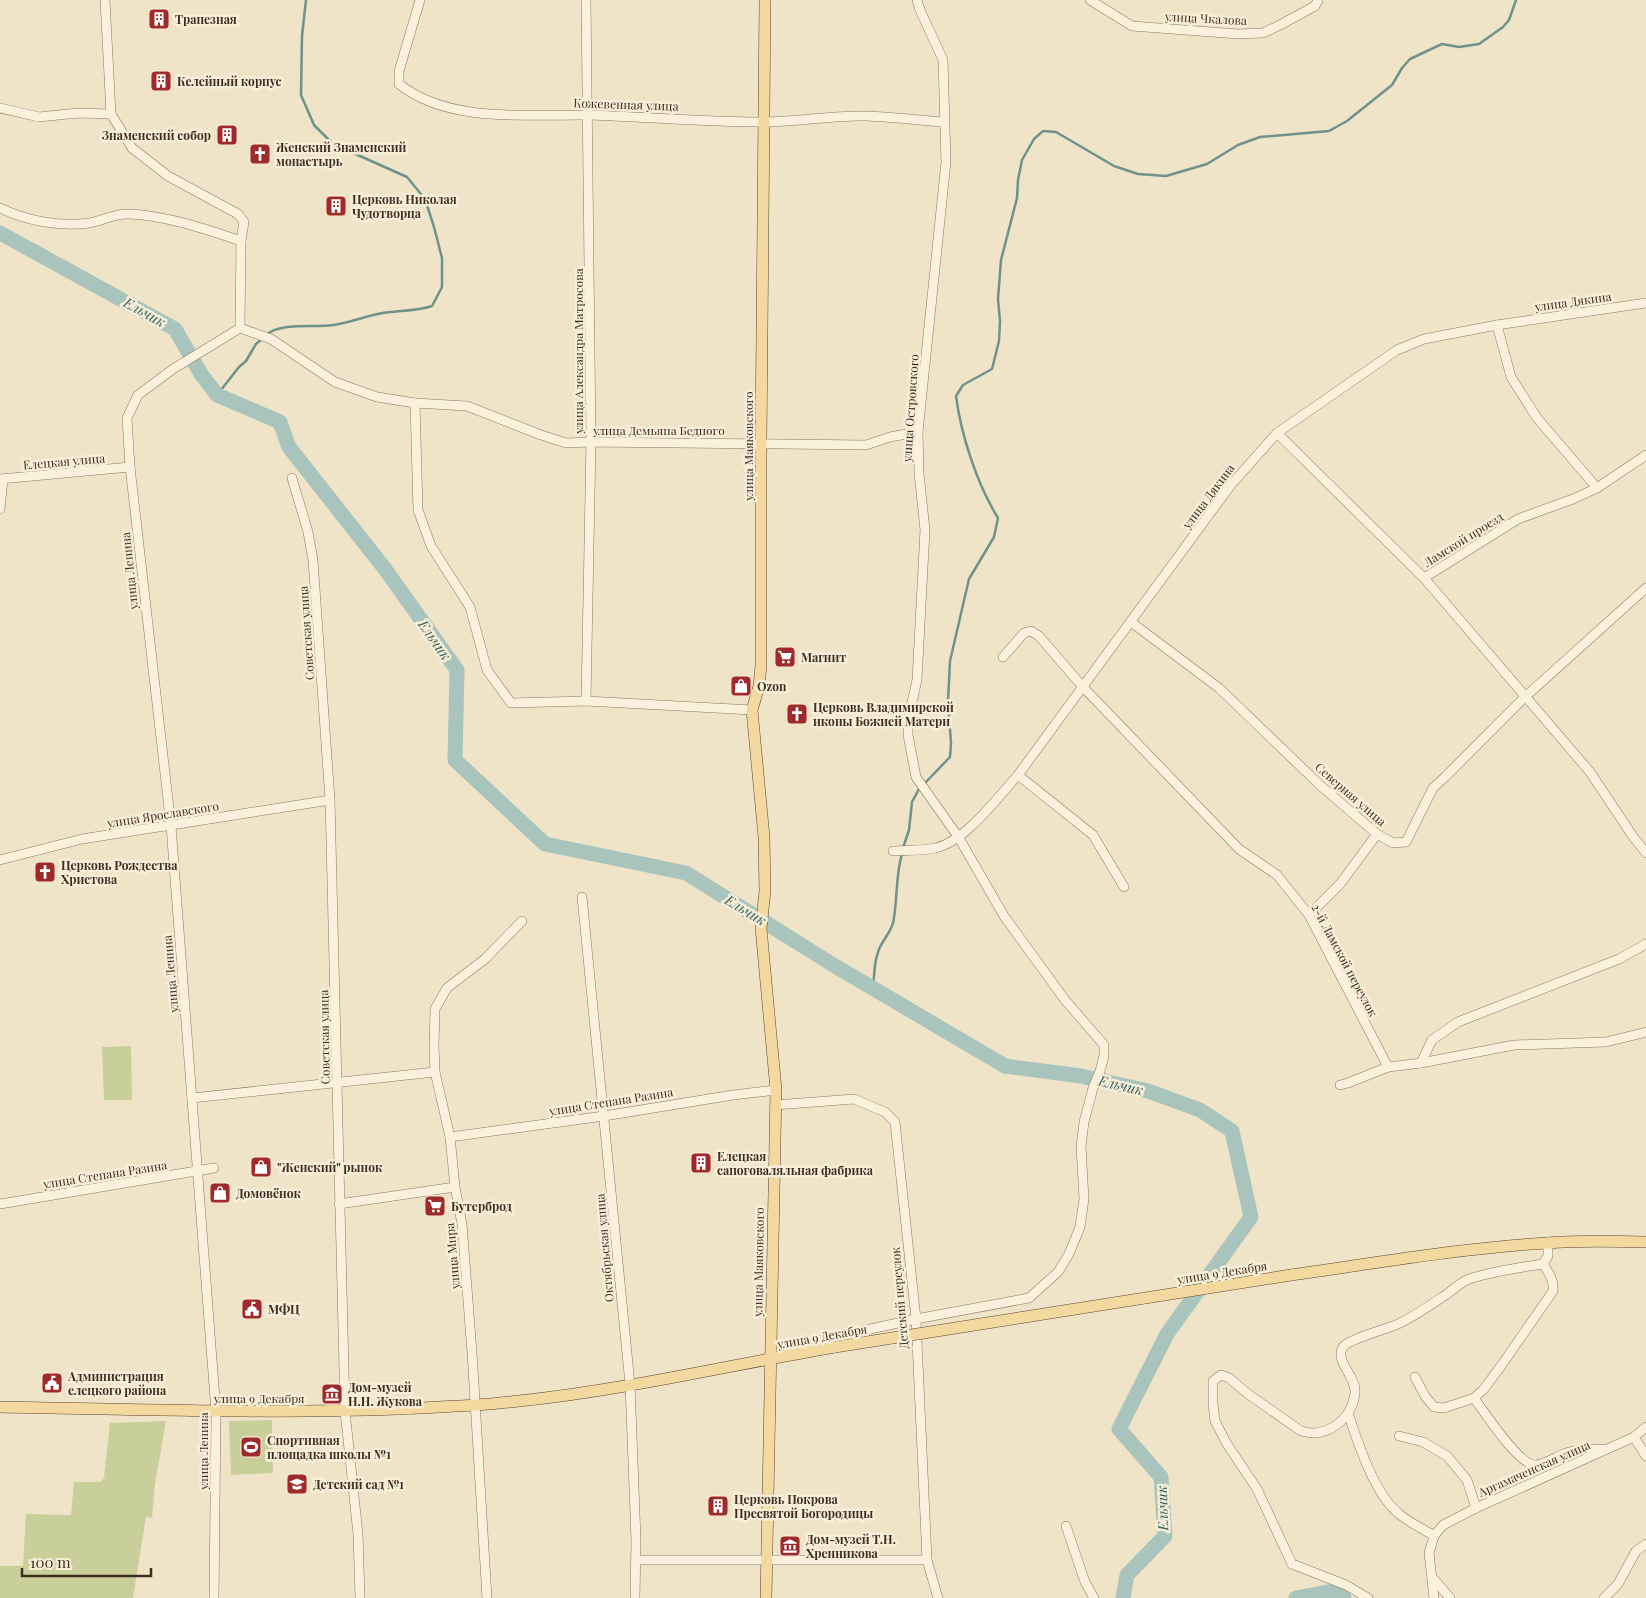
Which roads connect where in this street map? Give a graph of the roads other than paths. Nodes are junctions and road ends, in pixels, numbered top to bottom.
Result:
1 (105, 0) edge
2 (420, 0) edge
3 (586, 0) edge
4 (765, 0) edge
5 (918, 0) edge
6 (1090, 0) edge
7 (1318, 0) edge
8 (0, 108) edge
9 (111, 114) junction
10 (589, 115) junction
11 (765, 122) junction
12 (945, 122) junction
13 (0, 208) edge
14 (241, 241) junction
15 (1646, 303) edge
16 (1497, 325) junction
17 (240, 328) junction
18 (415, 403) junction
19 (918, 432) junction
20 (1277, 433) junction
21 (591, 442) junction
22 (761, 443) junction
23 (1646, 455) edge
24 (130, 467) junction
25 (292, 478) dead end
26 (1, 479) edge
27 (1597, 488) junction
28 (0, 508) edge
29 (1424, 578) junction
30 (1646, 588) edge
31 (1131, 622) junction
32 (1003, 657) dead end
33 (1082, 686) junction
34 (1525, 697) junction
35 (586, 701) junction
36 (752, 710) junction
37 (1018, 775) junction
38 (330, 800) junction
39 (171, 826) junction
40 (1377, 834) junction
41 (959, 838) junction
42 (893, 851) dead end
43 (1646, 853) edge
44 (0, 860) edge
45 (1124, 887) dead end
46 (582, 897) dead end
47 (1309, 915) junction
48 (522, 921) dead end
49 (1646, 944) edge
50 (1646, 1032) edge
51 (1421, 1063) junction
52 (1388, 1067) junction
53 (435, 1072) junction
54 (337, 1082) junction
55 (1340, 1085) dead end
56 (776, 1090) junction
57 (192, 1098) junction
58 (775, 1105) junction
59 (604, 1116) junction
60 (450, 1137) junction
61 (214, 1168) dead end
62 (196, 1172) junction
63 (455, 1187) junction
64 (0, 1204) edge
65 (339, 1204) junction
66 (1548, 1242) junction
67 (1646, 1242) edge
68 (1543, 1264) junction
69 (916, 1319) junction
70 (775, 1357) junction
71 (1416, 1377) dead end
72 (630, 1384) junction
73 (1474, 1398) junction
74 (476, 1405) junction
75 (0, 1406) edge
76 (345, 1411) junction
77 (216, 1412) junction
78 (1348, 1413) junction
79 (1646, 1426) edge
80 (1399, 1436) dead end
81 (1634, 1437) junction
82 (1606, 1450) junction
83 (1646, 1456) edge
84 (1476, 1508) junction
85 (1066, 1526) dead end
86 (1434, 1536) junction
87 (1646, 1544) edge
88 (636, 1560) junction
89 (767, 1560) junction
90 (927, 1560) junction
91 (1432, 1576) junction
92 (214, 1598) edge
93 (360, 1598) edge
94 (487, 1598) edge
95 (634, 1598) edge
96 (766, 1598) edge
97 (938, 1598) edge
98 (1094, 1598) edge
99 (1368, 1598) edge
100 (1434, 1598) edge
101 (1450, 1598) edge
102 (1604, 1598) edge

1 - 9 street
2 - 10 street, Кожевенная улица
3 - 10 street, улица Александра Матросова
4 - 11 main road, улица Маяковского
5 - 12 street, улица Островского
6 - 7 street, улица Чкалова
8 - 9 street
9 - 14 street
10 - 11 street, Кожевенная улица
10 - 21 street, улица Александра Матросова
11 - 12 street, Кожевенная улица
11 - 22 main road, улица Маяковского
12 - 19 street, улица Островского
13 - 14 street
14 - 17 street
15 - 16 street, улица Дякина
16 - 20 street, улица Дякина
16 - 27 street
17 - 18 street, улица Демьяна Бедного
17 - 24 street, улица Ленина
18 - 21 street, улица Демьяна Бедного
18 - 35 street
19 - 22 street, улица Демьяна Бедного
19 - 41 street, улица Островского
20 - 29 street, Ламской проезд
20 - 31 street, улица Дякина
21 - 22 street, улица Демьяна Бедного
21 - 35 street, улица Александра Матросова
22 - 36 main road, улица Маяковского
23 - 27 street, Ламской проезд
24 - 26 street, Елецкая улица
24 - 39 street, улица Ленина
25 - 38 street, Советская улица
26 - 28 street
27 - 29 street, Ламской проезд
29 - 34 street
30 - 34 street, Северная улица
31 - 33 street, улица Дякина
31 - 40 street, Северная улица
32 - 33 street, 2-й Ламской переулок
33 - 37 street, улица Дякина
33 - 47 street, 2-й Ламской переулок
34 - 40 street, Северная улица
34 - 43 street
35 - 36 street
36 - 56 main road, улица Маяковского
37 - 41 street, улица Дякина
37 - 45 street
38 - 39 street, улица Ярославского
38 - 54 street, Советская улица
39 - 44 street, улица Ярославского
39 - 57 street, улица Ленина
40 - 47 street
41 - 42 street, улица Дякина
41 - 69 street, улица Островского
46 - 59 street, Октябрьская улица
47 - 52 street, 2-й Ламской переулок
48 - 53 street, улица Мира
49 - 51 street
50 - 51 street
51 - 52 street
52 - 55 street
53 - 54 street
53 - 60 street, улица Мира
54 - 57 street
54 - 65 street, Советская улица
56 - 58 main road, улица Маяковского
56 - 59 street, улица Степана Разина
57 - 62 street, улица Ленина
58 - 69 street, Детский переулок
58 - 70 main road, улица Маяковского
59 - 60 street, улица Степана Разина
59 - 72 street, Октябрьская улица
60 - 63 street, улица Мира
61 - 62 street, улица Степана Разина
62 - 64 street, улица Степана Разина
62 - 77 street, улица Ленина
63 - 65 street
63 - 74 street, улица Мира
65 - 76 street, Советская улица
66 - 67 main road, улица 9 Декабря
66 - 68 street
66 - 70 main road, улица 9 Декабря, bridge
68 - 73 street
68 - 78 street
69 - 70 street, улица Островского
69 - 90 street, Детский переулок
70 - 72 main road, улица 9 Декабря
70 - 89 main road, улица Маяковского
71 - 73 street
72 - 74 main road, улица 9 Декабря
72 - 88 street, Октябрьская улица
73 - 82 street
74 - 76 main road, улица 9 Декабря
74 - 94 street, улица Мира
75 - 77 main road, улица 9 Декабря
76 - 77 main road, улица 9 Декабря
76 - 93 street, Советская улица
77 - 92 street, улица Ленина
78 - 86 street
78 - 99 street
79 - 81 street, Аргамаченская улица
80 - 84 street
81 - 82 street, Аргамаченская улица
81 - 83 street
82 - 84 street, Аргамаченская улица
84 - 86 street, Аргамаченская улица
85 - 98 street
86 - 91 street
87 - 102 street
88 - 89 street
88 - 95 street, Октябрьская улица
89 - 90 street
89 - 96 main road, улица Маяковского
90 - 97 street, Детский переулок
91 - 100 street
91 - 101 street

